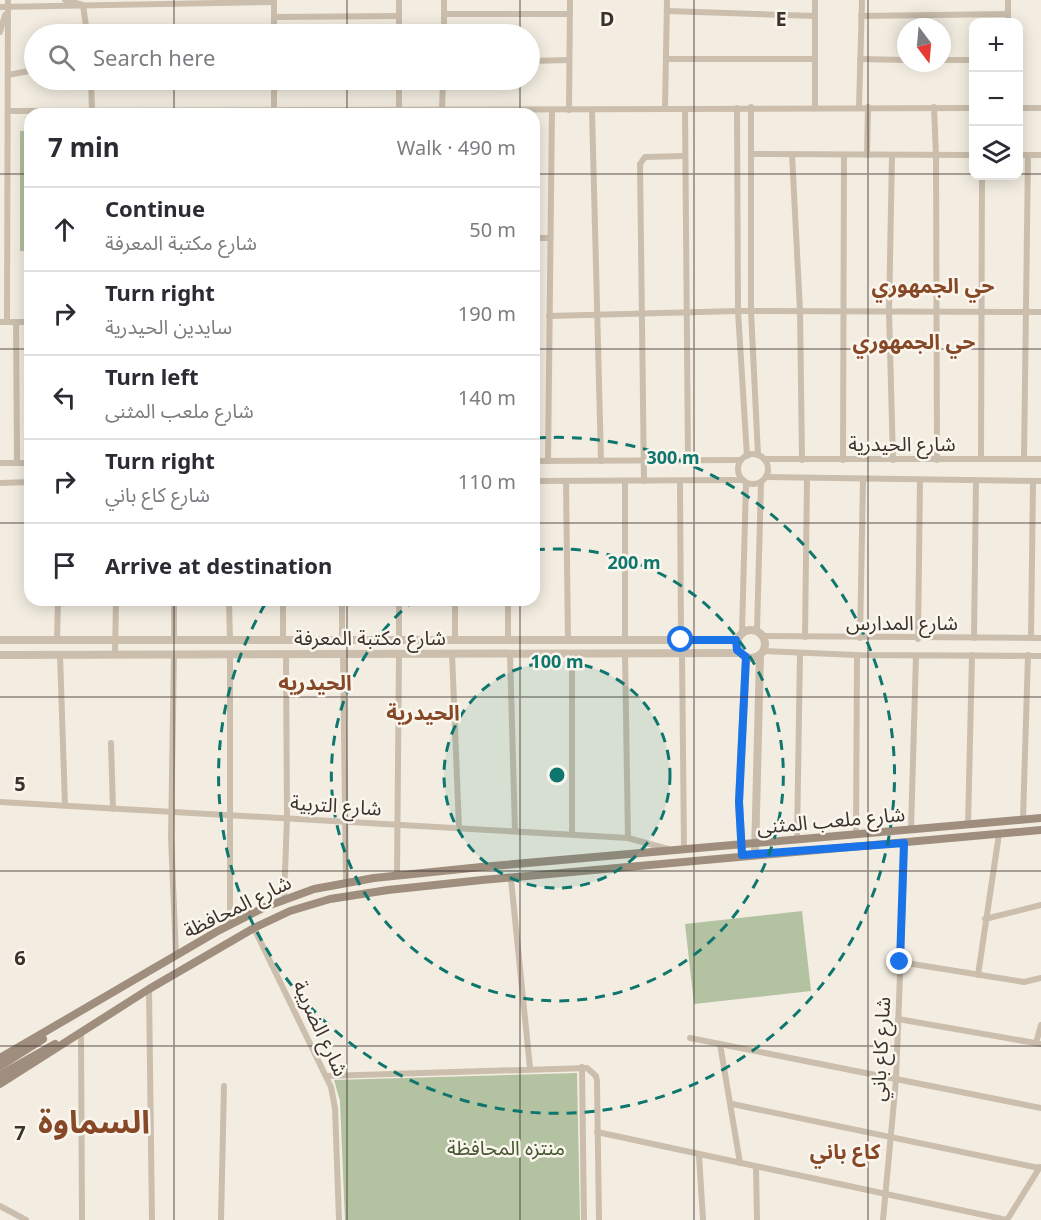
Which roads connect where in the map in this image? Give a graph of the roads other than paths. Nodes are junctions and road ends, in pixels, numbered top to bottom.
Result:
1 (8, 0) edge
2 (65, 0) edge
3 (399, 0) edge
4 (444, 0) edge
5 (570, 0) edge
6 (667, 0) edge
7 (815, 0) edge
8 (862, 0) edge
9 (1008, 0) edge
10 (274, 1) edge
11 (125, 2) edge
12 (83, 5) junction
13 (0, 7) edge
14 (8, 8) junction
15 (667, 11) junction
16 (444, 14) junction
17 (570, 14) junction
18 (1008, 14) junction
19 (399, 16) junction
20 (815, 16) junction
21 (861, 16) junction
22 (274, 17) junction
23 (1008, 18) edge
24 (86, 24) edge
25 (274, 24) edge
26 (399, 24) edge
27 (444, 24) edge
28 (0, 32) edge
29 (666, 59) junction
30 (815, 59) junction
31 (860, 59) junction
32 (569, 60) junction
33 (897, 60) edge
34 (951, 60) edge
35 (969, 60) edge
36 (540, 61) edge
37 (24, 72) edge
38 (8, 75) junction
39 (91, 90) edge
40 (274, 90) edge
41 (399, 90) edge
42 (443, 90) edge
43 (751, 106) junction
44 (815, 107) junction
45 (859, 107) junction
46 (868, 107) junction
47 (934, 107) junction
48 (92, 108) edge
49 (274, 108) edge
50 (399, 108) edge
51 (442, 108) edge
52 (737, 108) junction
53 (969, 108) edge
54 (1023, 108) edge
55 (1041, 108) edge
56 (665, 109) junction
57 (685, 109) junction
58 (540, 110) edge
59 (552, 110) junction
60 (569, 110) junction
61 (592, 110) junction
62 (8, 111) junction
63 (24, 111) edge
64 (751, 154) junction
65 (792, 154) junction
66 (844, 155) junction
67 (867, 155) junction
68 (892, 155) junction
69 (936, 155) junction
70 (969, 155) edge
71 (1023, 155) edge
72 (1028, 155) junction
73 (685, 156) junction
74 (1041, 156) edge
75 (4, 176) edge
76 (982, 180) edge
77 (540, 238) edge
78 (550, 238) junction
79 (738, 311) junction
80 (751, 311) junction
81 (800, 311) junction
82 (688, 312) junction
83 (846, 312) junction
84 (889, 312) junction
85 (938, 312) junction
86 (983, 312) junction
87 (1025, 312) junction
88 (1041, 312) edge
89 (644, 314) junction
90 (595, 315) junction
91 (549, 316) junction
92 (3, 322) edge
93 (16, 322) junction
94 (24, 322) edge
95 (761, 457) junction
96 (744, 458) junction
97 (981, 459) junction
98 (1024, 459) junction
99 (1041, 459) edge
100 (802, 460) junction
101 (843, 460) junction
102 (894, 460) junction
103 (937, 460) junction
104 (540, 461) edge
105 (548, 461) junction
106 (601, 461) junction
107 (643, 461) junction
108 (688, 462) junction
109 (0, 463) edge
110 (17, 463) junction
111 (24, 463) edge
112 (807, 478) junction
113 (763, 479) junction
114 (863, 480) junction
115 (920, 480) junction
116 (540, 481) edge
117 (566, 481) junction
118 (625, 481) junction
119 (644, 481) junction
120 (680, 481) junction
121 (745, 481) junction
122 (976, 481) junction
123 (1033, 481) junction
124 (1041, 481) edge
125 (24, 482) edge
126 (0, 483) edge
127 (58, 606) edge
128 (116, 606) edge
129 (174, 606) edge
130 (229, 606) edge
131 (284, 606) edge
132 (342, 606) edge
133 (399, 606) edge
134 (455, 606) edge
135 (508, 606) edge
136 (742, 632) junction
137 (760, 633) junction
138 (805, 637) junction
139 (861, 638) junction
140 (974, 638) junction
141 (1031, 638) junction
142 (1041, 638) edge
143 (918, 639) junction
144 (0, 640) edge
145 (57, 640) junction
146 (174, 640) junction
147 (230, 640) junction
148 (625, 640) junction
149 (681, 640) junction
150 (736, 640) junction
151 (116, 641) junction
152 (283, 641) junction
153 (342, 641) junction
154 (399, 641) junction
155 (455, 641) junction
156 (508, 641) junction
157 (568, 641) junction
158 (399, 653) junction
159 (452, 653) junction
160 (625, 653) junction
161 (761, 653) junction
162 (800, 653) junction
163 (174, 654) junction
164 (230, 654) junction
165 (286, 654) junction
166 (343, 654) junction
167 (510, 654) junction
168 (572, 654) junction
169 (682, 654) junction
170 (0, 655) edge
171 (60, 655) junction
172 (115, 655) junction
173 (857, 655) junction
174 (972, 655) junction
175 (743, 656) junction
176 (916, 656) junction
177 (1028, 656) junction
178 (1041, 656) edge
179 (111, 743) dead end
180 (0, 802) edge
181 (65, 805) junction
182 (113, 809) junction
183 (172, 812) junction
184 (231, 816) junction
185 (287, 818) junction
186 (1041, 818) edge
187 (1023, 819) junction
188 (345, 822) junction
189 (990, 823) junction
190 (968, 825) junction
191 (398, 826) junction
192 (459, 828) junction
193 (911, 830) junction
194 (1041, 830) edge
195 (515, 831) junction
196 (572, 834) junction
197 (995, 834) junction
198 (856, 835) junction
199 (628, 838) junction
200 (797, 840) junction
201 (754, 843) junction
202 (904, 843) junction
203 (742, 844) junction
204 (684, 848) junction
205 (669, 850) junction
206 (755, 854) junction
207 (742, 855) junction
208 (481, 867) junction
209 (397, 875) junction
210 (511, 879) junction
211 (483, 880) junction
212 (346, 883) junction
213 (284, 899) junction
214 (1041, 904) edge
215 (985, 920) junction
216 (230, 925) junction
217 (254, 928) junction
218 (176, 955) junction
219 (900, 962) junction
220 (978, 975) junction
221 (1041, 980) edge
222 (149, 989) junction
223 (898, 1019) junction
224 (62, 1023) junction
225 (1041, 1025) edge
226 (81, 1033) junction
227 (72, 1038) junction
228 (690, 1038) dead end
229 (720, 1044) junction
230 (1038, 1044) edge
231 (30, 1053) junction
232 (0, 1058) edge
233 (0, 1066) edge
234 (582, 1067) junction
235 (530, 1068) junction
236 (0, 1075) edge
237 (327, 1076) junction
238 (896, 1080) junction
239 (0, 1084) edge
240 (224, 1086) dead end
241 (732, 1104) junction
242 (1041, 1108) edge
243 (597, 1132) junction
244 (891, 1135) junction
245 (699, 1155) junction
246 (740, 1163) junction
247 (756, 1167) junction
248 (1040, 1167) edge
249 (886, 1194) junction
250 (0, 1206) edge
251 (26, 1220) edge
252 (82, 1220) edge
253 (152, 1220) edge
254 (221, 1220) edge
255 (339, 1220) edge
256 (584, 1220) edge
257 (598, 1220) edge
258 (703, 1220) edge
259 (757, 1220) edge
260 (884, 1220) edge
261 (1007, 1220) edge

1 - 14 street
2 - 12 street
3 - 19 street
4 - 16 street
5 - 17 street
6 - 15 street
7 - 20 street
8 - 21 street
9 - 18 street
10 - 11 street
10 - 22 street
11 - 12 street
12 - 14 street
12 - 24 street
13 - 14 street
14 - 28 street
14 - 38 street
15 - 20 street
15 - 29 street
16 - 17 street
16 - 27 street
17 - 32 street
18 - 21 street
18 - 23 street
19 - 22 street
19 - 26 street
20 - 30 street
21 - 31 street
22 - 25 street
29 - 30 street
29 - 56 street
30 - 44 street
31 - 33 street
31 - 45 street
32 - 36 street
32 - 60 street
34 - 35 street
37 - 38 street
38 - 62 street
39 - 48 street
40 - 49 street
41 - 50 street
42 - 51 street
43 - 44 street
43 - 52 street
43 - 64 street
44 - 45 street
45 - 46 street
46 - 47 street
46 - 67 street
47 - 53 street
47 - 69 street
52 - 57 street
52 - 79 street
54 - 55 street
56 - 57 street
56 - 61 street
57 - 73 street
58 - 59 street
59 - 60 street
59 - 78 street
60 - 61 street
61 - 90 street
62 - 63 street
62 - 75 street
64 - 65 street
64 - 80 street
65 - 66 street
65 - 81 street
66 - 67 street
66 - 83 street
67 - 68 street
68 - 69 street
68 - 84 street
69 - 70 street
69 - 85 street
71 - 72 street
72 - 74 street
72 - 87 street
73 - 82 street
73 - 89 street
75 - 92 street
76 - 86 street
77 - 78 street
78 - 91 street
79 - 80 street
79 - 82 street
79 - 96 street
80 - 81 street
80 - 95 street
81 - 83 street
81 - 100 street
82 - 89 street
82 - 108 street
83 - 84 street
83 - 101 street
84 - 85 street
84 - 102 street
85 - 86 street
85 - 103 street
86 - 87 street
86 - 97 street
87 - 88 street
87 - 98 street
89 - 90 street
89 - 107 street
90 - 91 street
90 - 106 street
91 - 105 street
92 - 93 street
93 - 94 street
93 - 110 street
95 - 96 street
95 - 100 street, شارع الحيدرية
95 - 113 street
96 - 108 street
96 - 121 street
97 - 98 street, شارع الحيدرية
97 - 103 street, شارع الحيدرية
98 - 99 street, شارع الحيدرية
100 - 101 street, شارع الحيدرية
101 - 102 street, شارع الحيدرية
102 - 103 street, شارع الحيدرية
104 - 105 street
105 - 106 street
106 - 107 street
107 - 108 street
107 - 119 street
109 - 110 street
110 - 111 street
112 - 113 street, شارع الحيدرية
112 - 114 street, شارع الحيدرية
112 - 138 street
113 - 121 street
113 - 137 street
114 - 115 street, شارع الحيدرية
114 - 139 street
115 - 122 street, شارع الحيدرية
115 - 143 street
116 - 117 street
117 - 118 street
117 - 157 street
118 - 119 street
118 - 148 street
119 - 120 street
120 - 121 street
120 - 149 street
121 - 136 street
122 - 123 street, شارع الحيدرية
122 - 140 street
123 - 124 street, شارع الحيدرية
123 - 141 street
125 - 126 street
127 - 145 street
128 - 151 street
129 - 146 street
130 - 147 street
131 - 152 street
132 - 153 street
133 - 154 street
134 - 155 street
135 - 156 street
136 - 137 street
136 - 150 street
137 - 138 street, شارع المدارس
137 - 161 street
138 - 139 street, شارع المدارس
139 - 143 street, شارع المدارس
140 - 141 street, شارع المدارس
140 - 143 street, شارع المدارس
141 - 142 street, شارع المدارس
144 - 145 street, شارع مكتبة المعرفة
145 - 151 street, شارع مكتبة المعرفة
146 - 147 street, شارع مكتبة المعرفة
146 - 151 street, شارع مكتبة المعرفة
147 - 152 street, شارع مكتبة المعرفة
148 - 149 street, شارع مكتبة المعرفة
148 - 157 street, شارع مكتبة المعرفة
149 - 150 street, شارع مكتبة المعرفة
150 - 175 street
151 - 172 street
152 - 153 street, شارع مكتبة المعرفة
153 - 154 street, شارع مكتبة المعرفة
154 - 155 street, شارع مكتبة المعرفة
155 - 156 street, شارع مكتبة المعرفة
156 - 157 street, شارع مكتبة المعرفة
158 - 159 street, شارع مكتبة المعرفة
158 - 166 street, شارع مكتبة المعرفة
158 - 191 street
159 - 167 street, شارع مكتبة المعرفة
159 - 192 street
160 - 168 street, شارع مكتبة المعرفة
160 - 169 street, شارع مكتبة المعرفة
160 - 199 street
161 - 162 street, شارع المدارس
161 - 175 street
161 - 201 street
162 - 173 street, شارع المدارس
162 - 200 street
163 - 164 street, شارع مكتبة المعرفة
163 - 172 street, شارع مكتبة المعرفة
163 - 183 street
164 - 165 street, شارع مكتبة المعرفة
164 - 184 street
165 - 166 street, شارع مكتبة المعرفة
165 - 185 street
166 - 188 street
167 - 168 street, شارع مكتبة المعرفة
167 - 195 street
168 - 196 street
169 - 175 street, شارع مكتبة المعرفة
169 - 204 street
170 - 171 street, شارع مكتبة المعرفة
171 - 172 street, شارع مكتبة المعرفة
171 - 181 street
173 - 176 street, شارع المدارس
173 - 198 street
174 - 176 street, شارع المدارس
174 - 177 street, شارع المدارس
174 - 190 street
175 - 203 street
176 - 193 street
177 - 178 street, شارع المدارس
177 - 187 street
179 - 182 street
180 - 181 street, شارع التربية
181 - 182 street, شارع التربية
182 - 183 street, شارع التربية
183 - 184 street, شارع التربية
183 - 218 street
184 - 185 street, شارع التربية
184 - 216 street
185 - 188 street, شارع التربية
185 - 213 street
186 - 187 main road, شارع ملعب المثنى
187 - 189 main road, شارع ملعب المثنى
188 - 191 street, شارع التربية
188 - 212 street
189 - 190 main road, شارع ملعب المثنى
189 - 197 main road
190 - 193 main road, شارع ملعب المثنى
191 - 192 street, شارع التربية
191 - 209 street
192 - 195 street, شارع التربية
193 - 198 main road, شارع ملعب المثنى
194 - 197 main road, شارع ملعب المثنى
195 - 196 street, شارع التربية
196 - 199 street, شارع التربية
197 - 202 main road, شارع ملعب المثنى
197 - 215 street
198 - 200 main road, شارع ملعب المثنى
199 - 205 street, شارع التربية
200 - 201 main road, شارع ملعب المثنى
201 - 203 main road, شارع ملعب المثنى
201 - 206 street
202 - 206 main road, شارع ملعب المثنى
202 - 219 street, شارع كاع باني
203 - 204 main road, شارع ملعب المثنى
203 - 207 street
204 - 205 main road, شارع ملعب المثنى
205 - 208 main road, شارع ملعب المثنى
206 - 207 main road, شارع ملعب المثنى
207 - 210 main road, شارع ملعب المثنى
208 - 209 main road, شارع المحافظة
208 - 211 main road
209 - 212 main road, شارع المحافظة
210 - 211 main road, شارع ملعب المثنى
210 - 235 street
211 - 217 main road, شارع المحافظة
212 - 213 main road, شارع المحافظة
213 - 216 main road, شارع المحافظة
214 - 215 street
215 - 220 street
216 - 218 main road, شارع المحافظة
217 - 222 main road, شارع المحافظة
217 - 237 street, شارع الضريبة
218 - 224 main road, شارع المحافظة
219 - 220 street
219 - 223 street, شارع كاع باني
220 - 221 street
222 - 226 main road, شارع المحافظة
222 - 253 street
223 - 230 street
223 - 238 street, شارع كاع باني
224 - 231 main road
224 - 232 main road
225 - 230 street
226 - 227 main road, شارع المحافظة
226 - 252 street
227 - 231 main road
227 - 239 main road
228 - 229 street
229 - 238 street
229 - 241 street
231 - 233 main road
231 - 236 main road
234 - 235 street
234 - 243 street
234 - 256 street
235 - 237 street
237 - 255 street, شارع الضريبة
238 - 242 street
238 - 244 street, شارع كاع باني
240 - 254 street
241 - 244 street
241 - 246 street
243 - 245 street
243 - 257 street
244 - 248 street
244 - 249 street, شارع كاع باني
245 - 246 street
245 - 258 street
246 - 247 street
247 - 249 street
247 - 259 street
248 - 261 street
249 - 260 street, شارع كاع باني
249 - 261 street
250 - 251 street

